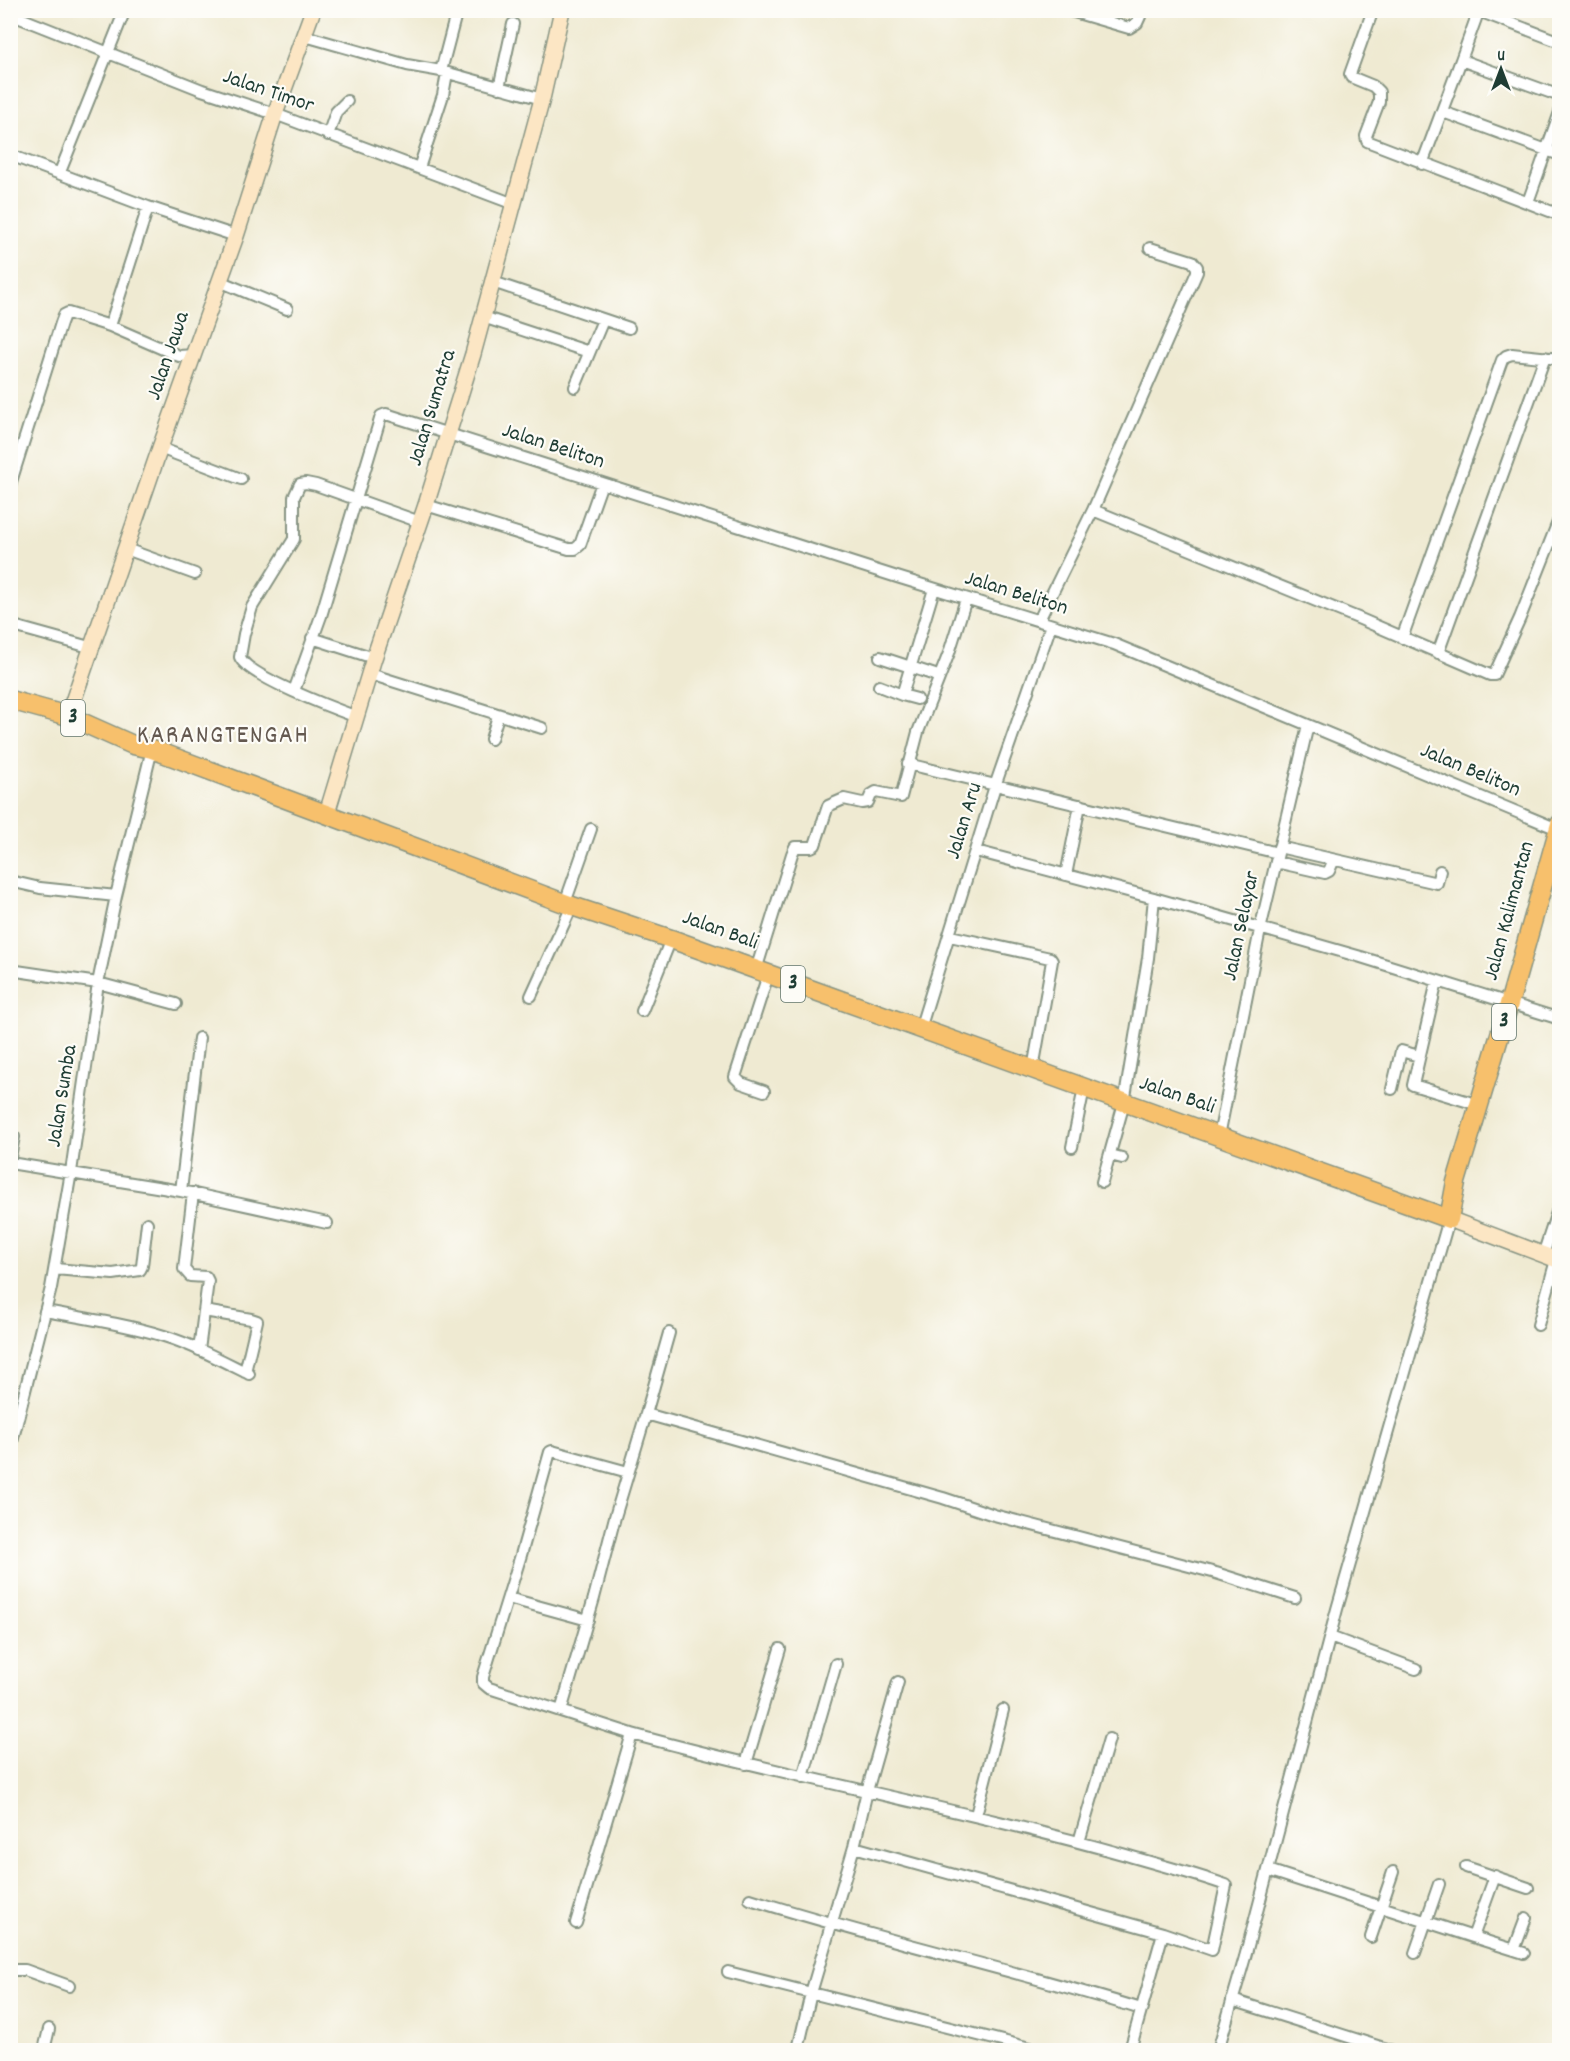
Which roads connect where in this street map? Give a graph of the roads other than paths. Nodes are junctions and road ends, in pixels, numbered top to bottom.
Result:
1 (125, 10) edge
2 (314, 10) edge
3 (458, 10) edge
4 (562, 10) edge
5 (1067, 10) edge
6 (1143, 10) edge
7 (1373, 10) edge
8 (1479, 11) edge
9 (15, 13) edge
10 (513, 24) dead end
11 (305, 36) junction
12 (1560, 42) edge
13 (109, 53) junction
14 (1461, 60) junction
15 (444, 72) junction
16 (499, 88) junction
17 (1560, 96) edge
18 (542, 99) junction
19 (347, 101) dead end
20 (1443, 112) junction
21 (1560, 112) edge
22 (275, 114) junction
23 (328, 135) junction
24 (1546, 150) junction
25 (10, 154) edge
26 (1560, 155) edge
27 (1422, 164) junction
28 (418, 168) junction
29 (60, 172) junction
30 (1527, 202) junction
31 (514, 204) junction
32 (148, 207) junction
33 (1560, 215) edge
34 (236, 236) junction
35 (1150, 248) dead end
36 (219, 281) junction
37 (493, 282) junction
38 (287, 309) dead end
39 (483, 317) junction
40 (603, 320) junction
41 (110, 326) junction
42 (629, 328) dead end
43 (589, 352) junction
44 (194, 355) junction
45 (1545, 357) junction
46 (1560, 359) edge
47 (575, 387) dead end
48 (448, 434) junction
49 (160, 448) junction
50 (241, 479) dead end
51 (602, 483) junction
52 (10, 485) edge
53 (355, 498) junction
54 (426, 505) junction
55 (1093, 510) junction
56 (1560, 517) edge
57 (420, 522) junction
58 (126, 549) junction
59 (195, 574) dead end
60 (934, 589) junction
61 (966, 599) junction
62 (1039, 620) junction
63 (10, 625) edge
64 (1051, 625) junction
65 (312, 638) junction
66 (1402, 638) junction
67 (93, 648) junction
68 (1438, 653) junction
69 (880, 657) dead end
70 (374, 658) junction
71 (910, 667) junction
72 (370, 674) junction
73 (935, 675) dead end
74 (879, 686) dead end
75 (294, 691) junction
76 (902, 694) junction
77 (917, 699) dead end
78 (10, 700) edge
79 (68, 716) junction
80 (498, 716) junction
81 (357, 717) junction
82 (1308, 725) junction
83 (542, 728) dead end
84 (491, 739) dead end
85 (141, 747) junction
86 (908, 764) junction
87 (995, 786) junction
88 (1080, 805) junction
89 (327, 813) junction
90 (1559, 828) edge
91 (591, 829) dead end
92 (976, 851) junction
93 (1278, 854) junction
94 (1332, 864) dead end
95 (1440, 871) dead end
96 (1066, 874) junction
97 (10, 881) edge
98 (116, 896) junction
99 (1154, 898) junction
100 (569, 904) junction
101 (1260, 930) junction
102 (950, 936) junction
103 (670, 939) junction
104 (10, 970) edge
105 (762, 972) junction
106 (1437, 981) junction
107 (98, 983) junction
108 (531, 996) dead end
109 (176, 1004) dead end
110 (1509, 1004) junction
111 (642, 1011) dead end
112 (1560, 1019) edge
113 (921, 1029) junction
114 (199, 1038) dead end
115 (1419, 1056) junction
116 (1033, 1069) junction
117 (1084, 1088) junction
118 (1392, 1089) dead end
119 (764, 1091) dead end
120 (1124, 1103) junction
121 (1479, 1105) junction
122 (14, 1137) dead end
123 (1219, 1137) junction
124 (1072, 1147) dead end
125 (1110, 1155) junction
126 (10, 1157) edge
127 (1122, 1158) dead end
128 (10, 1163) edge
129 (71, 1173) junction
130 (1102, 1182) dead end
131 (181, 1191) junction
132 (193, 1193) junction
133 (1560, 1203) edge
134 (1449, 1219) junction
135 (147, 1223) dead end
136 (327, 1224) dead end
137 (1552, 1258) edge
138 (55, 1269) junction
139 (45, 1311) junction
140 (204, 1311) junction
141 (1538, 1325) dead end
142 (669, 1333) dead end
143 (199, 1350) junction
144 (646, 1414) junction
145 (10, 1450) edge
146 (628, 1472) junction
147 (508, 1598) junction
148 (1294, 1598) dead end
149 (588, 1620) junction
150 (1330, 1637) junction
151 (780, 1649) dead end
152 (836, 1664) dead end
153 (1416, 1669) dead end
154 (898, 1682) dead end
155 (1003, 1710) dead end
156 (561, 1711) junction
157 (632, 1734) junction
158 (1109, 1740) dead end
159 (746, 1764) junction
160 (803, 1777) junction
161 (867, 1791) junction
162 (976, 1815) junction
163 (1079, 1842) junction
164 (854, 1847) junction
165 (1466, 1867) dead end
166 (1268, 1870) junction
167 (1393, 1872) dead end
168 (1495, 1876) junction
169 (1439, 1884) dead end
170 (1528, 1888) dead end
171 (750, 1899) dead end
172 (1382, 1906) junction
173 (1527, 1918) dead end
174 (1426, 1920) junction
175 (576, 1923) dead end
176 (831, 1924) junction
177 (1163, 1933) junction
178 (1371, 1937) dead end
179 (1473, 1937) junction
180 (1415, 1953) dead end
181 (10, 1970) edge
182 (728, 1972) dead end
183 (69, 1986) dead end
184 (811, 1993) junction
185 (1232, 2000) junction
186 (1141, 2008) junction
187 (49, 2028) dead end
188 (44, 2050) edge
189 (799, 2050) edge
190 (1038, 2050) edge
191 (1130, 2050) edge
192 (1218, 2050) edge
193 (1390, 2050) edge

1 - 13 street
2 - 11 main road, Jalan Jawa
3 - 15 street
4 - 18 main road, Jalan Sumatra
5 - 6 street
7 - 27 street
8 - 12 street
8 - 14 street
9 - 13 street, Jalan Timor
10 - 16 street
11 - 15 street
11 - 22 main road, Jalan Jawa
13 - 22 street, Jalan Timor
13 - 29 street
14 - 17 street
14 - 20 street
15 - 16 street
15 - 28 street
16 - 18 street
18 - 31 main road, Jalan Sumatra
19 - 23 street
20 - 24 street
20 - 27 street
21 - 24 street
22 - 23 street, Jalan Timor
22 - 34 main road, Jalan Jawa
23 - 28 street, Jalan Timor
24 - 26 street
24 - 30 street
25 - 29 street
27 - 30 street
28 - 31 street, Jalan Timor
29 - 32 street
30 - 33 street
31 - 37 main road, Jalan Sumatra
32 - 34 street
32 - 41 street
34 - 36 main road, Jalan Jawa
35 - 55 street
36 - 38 street
36 - 44 main road, Jalan Jawa
37 - 39 main road, Jalan Sumatra
37 - 40 street
39 - 43 street
39 - 48 main road, Jalan Sumatra
40 - 42 street
40 - 43 street
41 - 44 street
41 - 52 street
43 - 47 street
44 - 49 main road, Jalan Jawa
45 - 46 street
45 - 66 street
45 - 68 street
48 - 51 street, Jalan Beliton
48 - 53 street, Jalan Beliton
48 - 54 main road, Jalan Sumatra
49 - 50 street
49 - 58 main road, Jalan Jawa
51 - 54 street
51 - 60 street, Jalan Beliton
53 - 57 street
53 - 65 street
53 - 75 street
54 - 57 main road, Jalan Sumatra
55 - 62 street
55 - 66 street
56 - 68 street
57 - 70 main road, Jalan Sumatra
58 - 59 street
58 - 67 main road, Jalan Jawa
60 - 61 street, Jalan Beliton
60 - 71 street
61 - 62 street, Jalan Beliton
61 - 86 street
62 - 64 street, Jalan Beliton
63 - 67 street
64 - 82 street, Jalan Beliton
64 - 87 street, Jalan Aru
65 - 70 street
65 - 75 street
66 - 68 street
67 - 79 main road, Jalan Jawa
69 - 71 street
70 - 72 main road, Jalan Sumatra
71 - 73 street
71 - 76 street
72 - 80 street
72 - 81 main road, Jalan Sumatra
74 - 76 street
75 - 81 street
76 - 77 street
78 - 79 highway, Jalan Bali / 3
79 - 85 highway, Jalan Bali / 3
80 - 83 street
80 - 84 street
81 - 89 main road, Jalan Sumatra
82 - 90 street, Jalan Beliton
82 - 93 street, Jalan Selayar
85 - 89 highway, Jalan Bali / 3
85 - 98 street, Jalan Sumba
86 - 87 street
86 - 105 street
87 - 88 street
87 - 92 street, Jalan Aru
88 - 93 street
88 - 96 street
89 - 100 highway, Jalan Bali / 3
90 - 110 highway, Jalan Kalimantan / 3
91 - 100 street
92 - 96 street
92 - 102 street, Jalan Aru
93 - 94 street
93 - 95 street
93 - 101 street, Jalan Selayar
96 - 99 street
97 - 98 street
98 - 107 street, Jalan Sumba
99 - 101 street
99 - 120 street
100 - 103 highway, Jalan Bali / 3
100 - 108 street
101 - 106 street
101 - 123 street, Jalan Selayar
102 - 113 street, Jalan Aru
102 - 116 street
103 - 105 highway, Jalan Bali / 3
103 - 111 street
104 - 107 street
105 - 113 highway, Jalan Bali / 3
105 - 119 street
106 - 110 street
106 - 115 street
107 - 109 street
107 - 129 street, Jalan Sumba
110 - 112 street
110 - 121 highway, Jalan Kalimantan / 3
113 - 116 highway, Jalan Bali / 3
114 - 131 street
115 - 118 street
115 - 121 street
116 - 117 highway, Jalan Bali / 3
117 - 120 highway, Jalan Bali / 3
117 - 124 street
120 - 123 highway, Jalan Bali / 3
120 - 125 street
121 - 134 highway, Jalan Kalimantan / 3
122 - 126 street
123 - 134 highway, Jalan Bali / 3
125 - 127 street
125 - 130 street
128 - 129 street
129 - 131 street
129 - 138 street, Jalan Sumba
131 - 132 street
132 - 136 street
132 - 140 street
133 - 137 street
134 - 137 main road, Jalan Bali
134 - 150 street
135 - 138 street
137 - 141 street
138 - 139 street, Jalan Sumba
139 - 143 street
139 - 145 street, Jalan Sumba
140 - 143 street
140 - 143 street
142 - 144 street
144 - 146 street
144 - 148 street
146 - 147 street
146 - 149 street
147 - 149 street
147 - 156 street
149 - 156 street
150 - 153 street
150 - 166 street
151 - 159 street
152 - 160 street
154 - 161 street
155 - 162 street
156 - 157 street
157 - 159 street
157 - 175 street
158 - 163 street
159 - 160 street
160 - 161 street
161 - 162 street
161 - 164 street
162 - 163 street
163 - 177 street
164 - 176 street
164 - 177 street
165 - 168 street
166 - 172 street
166 - 185 street
167 - 172 street
168 - 170 street
168 - 179 street
169 - 174 street
171 - 176 street
172 - 174 street
172 - 178 street
173 - 179 street
174 - 179 street
174 - 180 street
176 - 184 street
176 - 186 street
177 - 186 street
181 - 183 street
182 - 184 street
184 - 189 street
184 - 190 street
185 - 192 street
185 - 193 street
186 - 191 street
187 - 188 street

